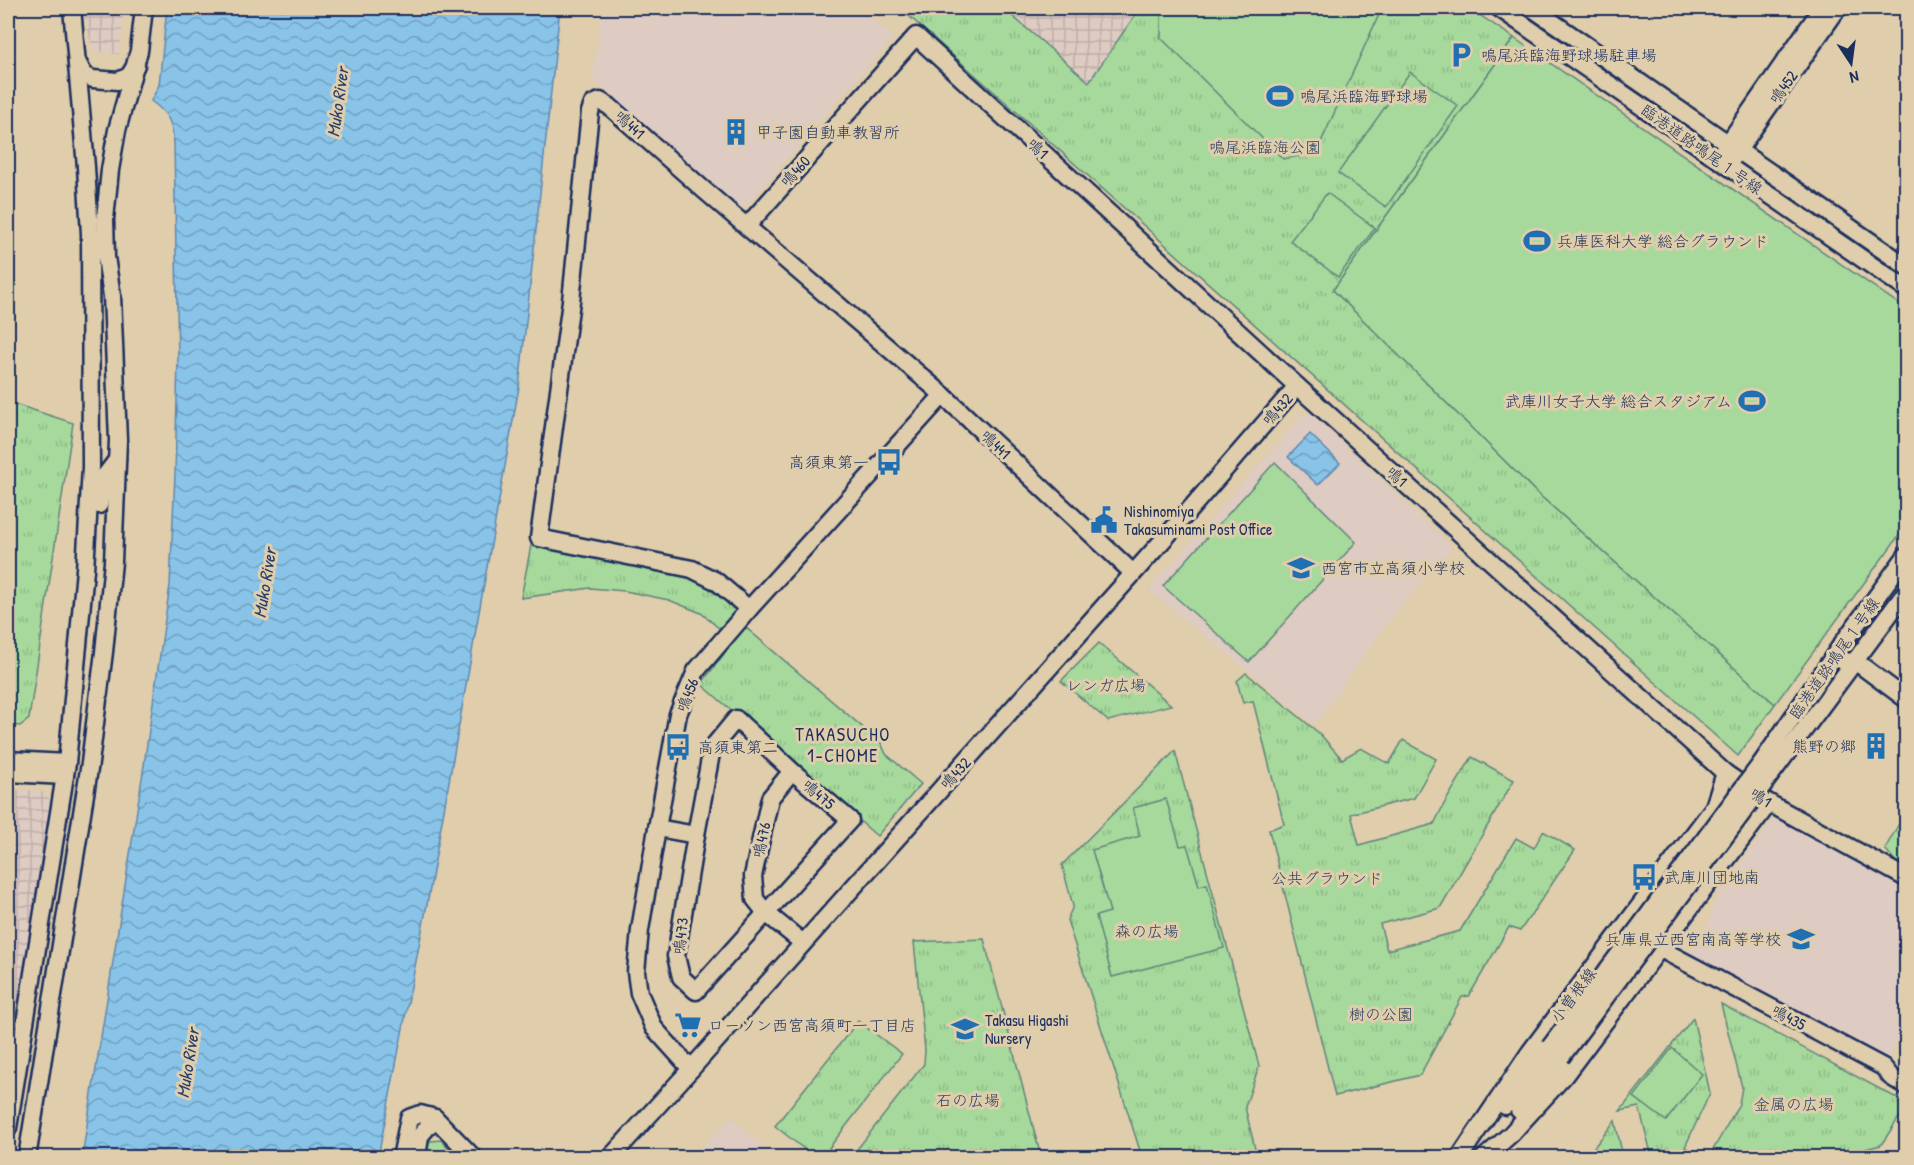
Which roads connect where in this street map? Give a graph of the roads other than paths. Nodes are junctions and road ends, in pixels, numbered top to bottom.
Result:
1 (72, 8) edge
2 (144, 8) edge
3 (1499, 8) edge
4 (1532, 8) edge
5 (1822, 8) edge
6 (1838, 8) edge
7 (916, 36) joint
8 (77, 60) junction
9 (136, 65) junction
10 (1734, 146) junction
11 (1722, 163) junction
12 (747, 226) junction
13 (1906, 266) edge
14 (1906, 289) edge
15 (1297, 386) junction
16 (943, 394) junction
17 (117, 460) junction
18 (1906, 559) edge
19 (1133, 573) junction
20 (1906, 592) edge
21 (81, 608) junction
22 (749, 609) junction
23 (1855, 661) junction
24 (1828, 664) junction
25 (1906, 699) edge
26 (8, 760) edge
27 (1769, 765) junction
28 (66, 769) junction
29 (792, 771) junction
30 (8, 773) edge
31 (1725, 773) junction
32 (60, 803) junction
33 (1768, 803) junction
34 (657, 828) junction
35 (696, 835) junction
36 (1906, 878) edge
37 (66, 909) junction
38 (766, 912) junction
39 (803, 943) junction
40 (1668, 953) dead end
41 (1556, 1052) junction
42 (691, 1069) junction
43 (1906, 1086) edge
44 (435, 1118) junction
45 (8, 1128) edge
46 (27, 1158) edge
47 (401, 1158) edge
48 (417, 1158) edge
49 (474, 1158) edge
50 (610, 1158) edge
51 (1461, 1158) edge
52 (1483, 1158) edge

1 - 8 street
2 - 9 street
3 - 11 street, 臨港道路鳴尾１号線
4 - 10 street, 臨港道路鳴尾１号線
5 - 10 street, 鳴452
6 - 10 street, 鳴452
7 - 12 street, 鳴460
7 - 15 street, 鳴1
8 - 9 street
8 - 21 street
9 - 17 street
10 - 11 street
10 - 13 street, 臨港道路鳴尾１号線
11 - 14 street, 臨港道路鳴尾１号線
12 - 16 street, 鳴441
12 - 22 street, 鳴441
15 - 19 street, 鳴432
15 - 31 street, 鳴1
16 - 19 street, 鳴441
16 - 22 street, 鳴456
17 - 21 street
17 - 37 street
18 - 24 street, 臨港道路鳴尾１号線
19 - 39 street, 鳴432
20 - 23 street, 臨港道路鳴尾１号線
21 - 28 street
22 - 34 street, 鳴456
23 - 24 street
23 - 25 street
23 - 27 street, 臨港道路鳴尾１号線
24 - 27 street, 臨港道路鳴尾１号線
26 - 28 street
27 - 41 street, bridge
28 - 30 street
28 - 32 street
29 - 35 street, 鳴475
29 - 38 street, 鳴476
29 - 38 street, 鳴475
31 - 33 street, 鳴1
31 - 51 street, 小曽根線
32 - 37 street
32 - 45 street
33 - 36 street, 鳴1
33 - 52 street
34 - 35 street
34 - 42 street, 鳴456
35 - 38 street, 鳴473
37 - 46 street
38 - 39 street
39 - 42 street, 鳴432
40 - 43 street, 鳴435
41 - 51 street
41 - 52 street
42 - 50 street, 鳴432
44 - 47 street
44 - 48 street
44 - 49 street

